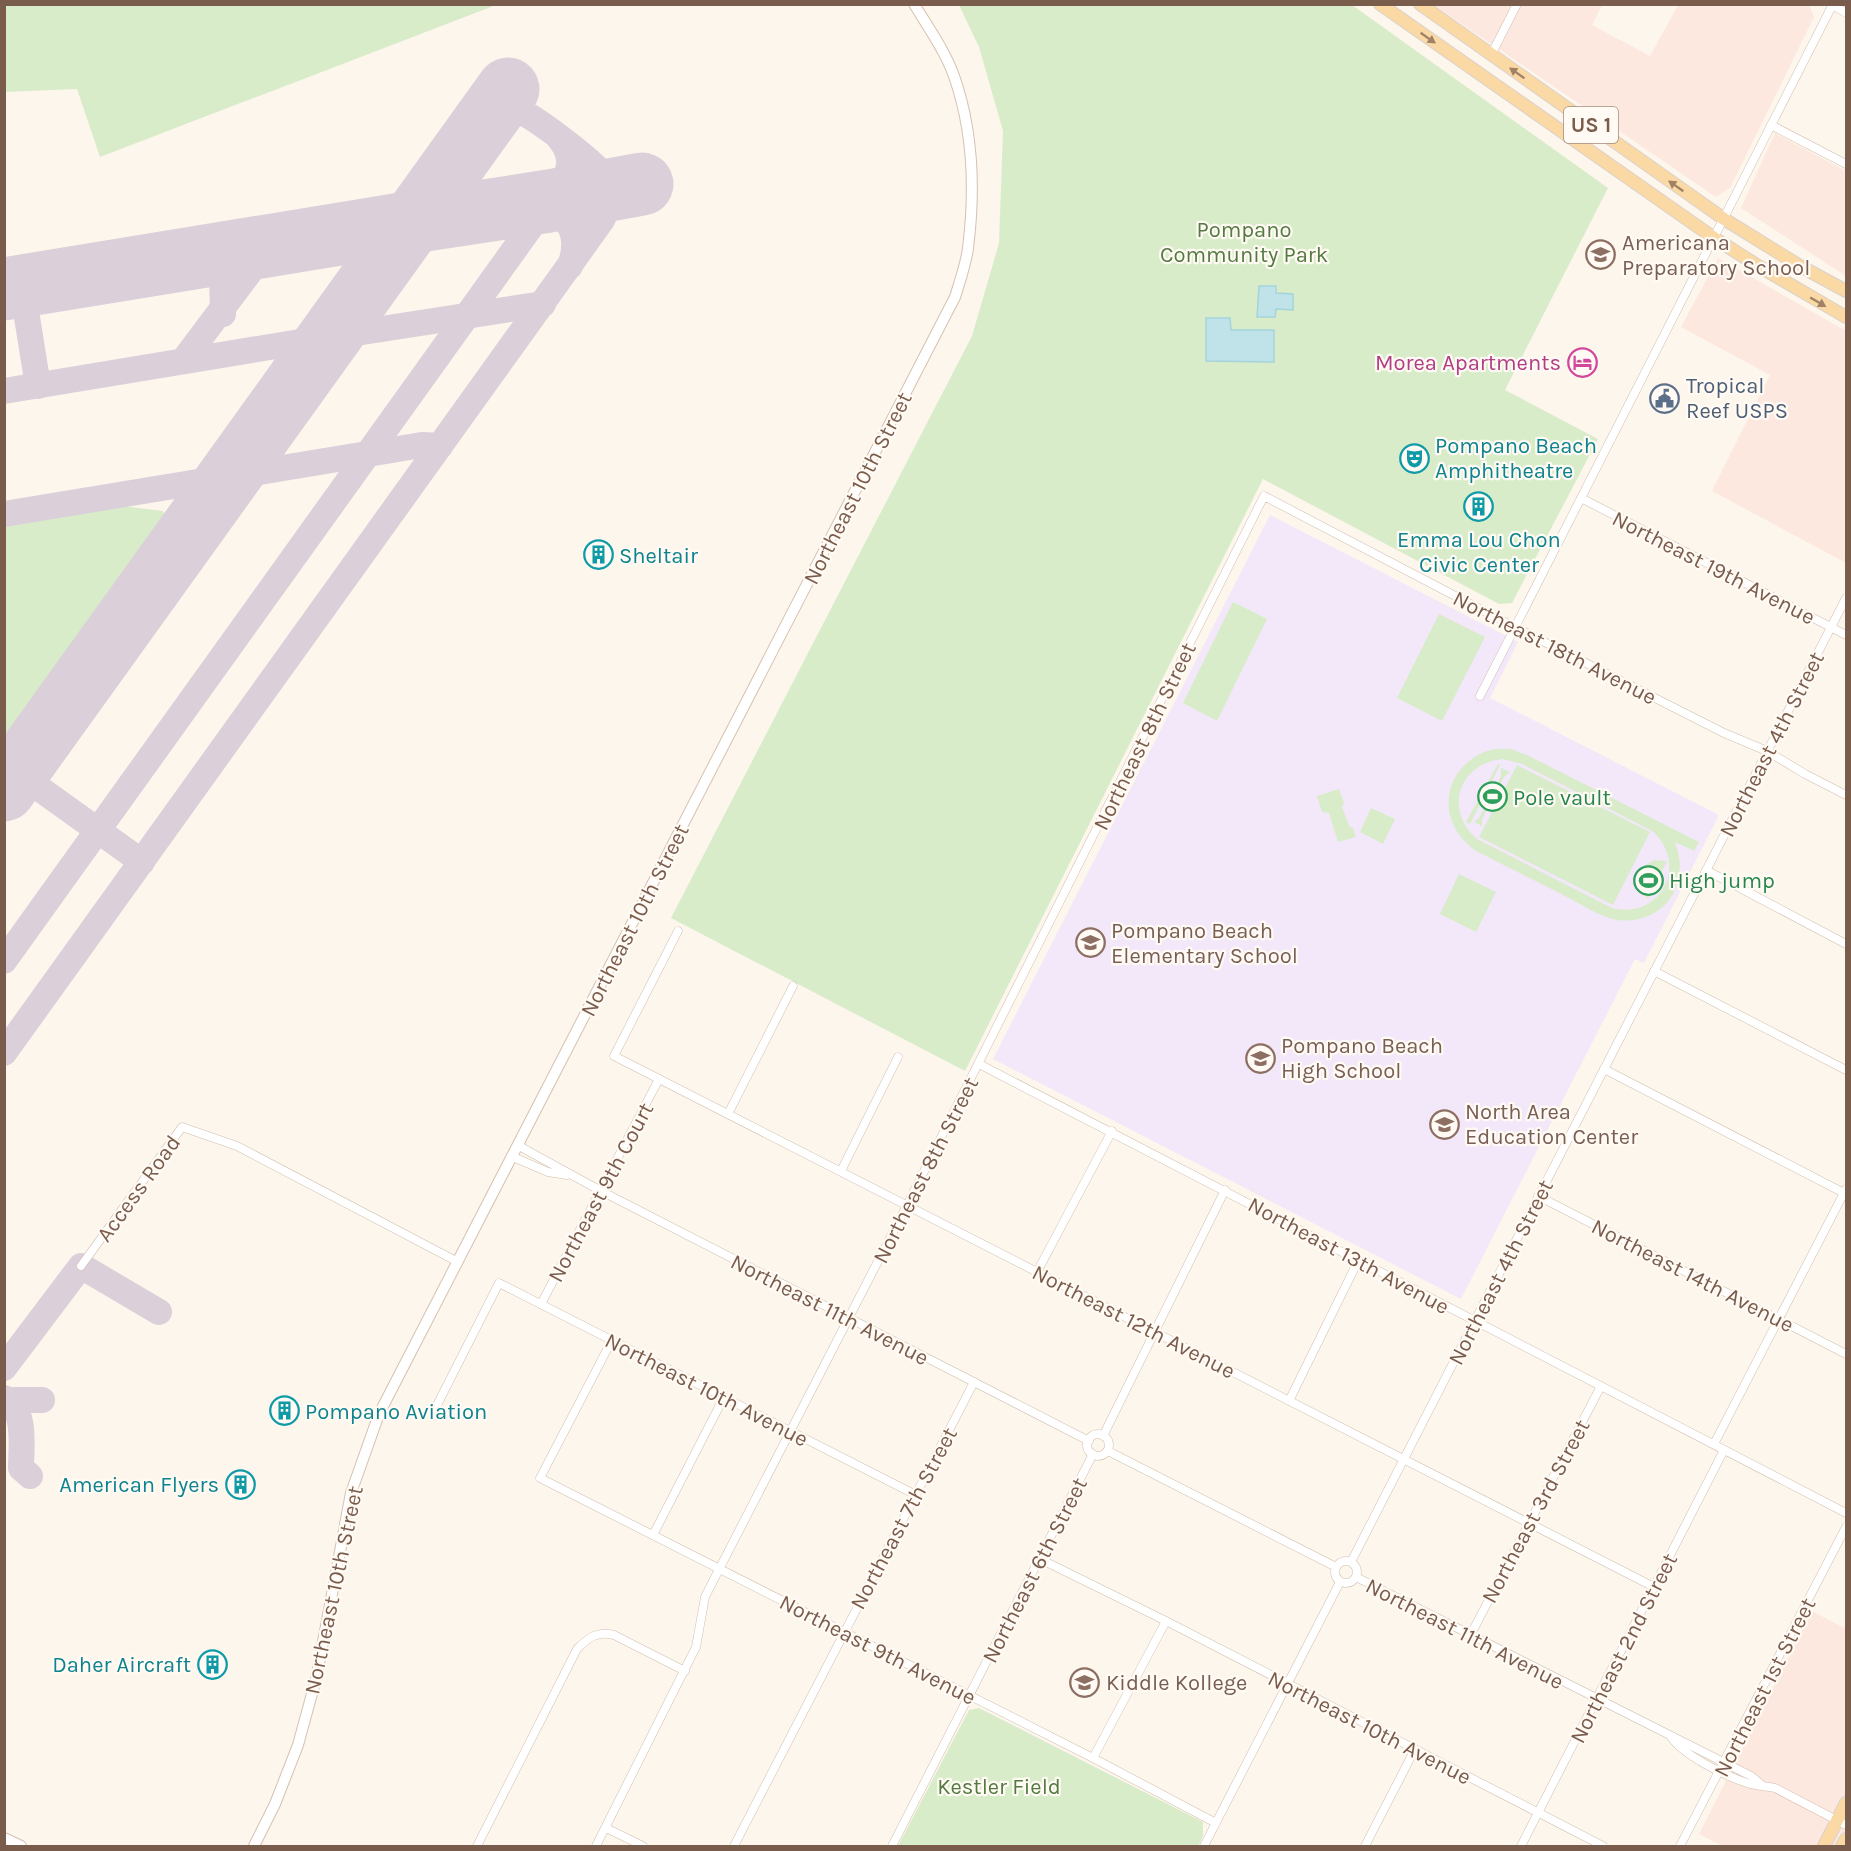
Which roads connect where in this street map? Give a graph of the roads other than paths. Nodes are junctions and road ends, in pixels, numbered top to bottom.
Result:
1 (914, 4) edge
2 (1380, 4) edge
3 (1420, 4) edge
4 (1517, 4) edge
5 (1832, 5) edge
6 (1846, 13) edge
7 (1491, 55) junction
8 (1771, 125) junction
9 (1846, 164) edge
10 (1724, 219) junction
11 (1714, 238) junction
12 (1846, 291) edge
13 (1846, 317) edge
14 (1264, 496) joint
15 (1581, 498) junction
16 (1846, 598) edge
17 (1515, 627) junction
18 (1832, 627) junction
19 (1846, 635) edge
20 (1480, 696) dead end
21 (1767, 751) junction
22 (1846, 795) edge
23 (1706, 870) junction
24 (678, 931) dead end
25 (1846, 944) edge
26 (1654, 971) junction
27 (793, 986) dead end
28 (898, 1057) dead end
29 (979, 1064) junction
30 (1604, 1069) junction
31 (1846, 1070) edge
32 (659, 1079) junction
33 (728, 1114) junction
34 (1112, 1131) junction
35 (519, 1146) junction
36 (513, 1157) junction
37 (841, 1171) junction
38 (572, 1175) junction
39 (1225, 1190) junction
40 (601, 1191) junction
41 (1846, 1192) edge
42 (1538, 1196) junction
43 (907, 1206) junction
44 (1358, 1261) junction
45 (458, 1262) junction
46 (81, 1266) dead end
47 (1037, 1272) junction
48 (541, 1304) junction
49 (850, 1318) junction
50 (1779, 1319) junction
51 (1475, 1320) junction
52 (1155, 1332) junction
53 (612, 1340) junction
54 (1846, 1354) edge
55 (974, 1382) junction
56 (1600, 1386) junction
57 (724, 1397) junction
58 (1289, 1401) junction
59 (435, 1409) dead end
60 (792, 1432) junction
61 (1103, 1436) junction
62 (1089, 1440) junction
63 (1714, 1444) junction
64 (1108, 1450) junction
65 (1724, 1450) junction
66 (1093, 1454) junction
67 (1403, 1459) junction
68 (916, 1495) junction
69 (1846, 1513) edge
70 (1529, 1523) junction
71 (1846, 1527) edge
72 (653, 1535) junction
73 (1040, 1559) junction
74 (1351, 1562) junction
75 (1336, 1567) junction
76 (718, 1569) junction
77 (1356, 1577) junction
78 (1340, 1582) junction
79 (1654, 1587) junction
80 (1166, 1621) junction
81 (844, 1632) junction
82 (1470, 1636) junction
83 (685, 1671) junction
84 (1287, 1684) junction
85 (970, 1695) junction
86 (1597, 1700) junction
87 (1670, 1736) junction
88 (1415, 1749) junction
89 (1094, 1758) junction
90 (1725, 1763) junction
91 (1720, 1771) junction
92 (1762, 1785) junction
93 (1846, 1803) edge
94 (1538, 1813) junction
95 (1216, 1823) junction
96 (1842, 1823) edge
97 (606, 1828) junction
98 (4, 1838) edge
99 (1846, 1839) edge
100 (21, 1846) edge
101 (254, 1846) edge
102 (477, 1846) edge
103 (596, 1846) edge
104 (643, 1846) edge
105 (734, 1846) edge
106 (892, 1846) edge
107 (1204, 1846) edge
108 (1365, 1846) edge
109 (1521, 1846) edge
110 (1603, 1846) edge
111 (1680, 1846) edge
112 (1824, 1846) edge
113 (1842, 1846) edge

1 - 35 street, Northeast 10th Street
2 -> 11 main road, US 1
3 - 7 main road, US 1
4 - 7 street
5 - 6 street
5 - 8 street
10 -> 7 main road, US 1
8 - 9 street
8 - 10 street
10 - 11 street
10 - 12 main road, US 1
11 -> 13 main road, US 1
11 - 15 street
14 - 17 street, Northeast 18th Avenue
14 - 29 street, Northeast 8th Street
15 - 17 street
15 - 18 street, Northeast 19th Avenue
16 - 18 street, Northeast 4th Street
17 - 20 street
17 - 21 street, Northeast 18th Avenue
18 - 19 street, Northeast 19th Avenue
18 - 21 street, Northeast 4th Street
21 - 22 street, Northeast 18th Avenue
21 - 23 street, Northeast 4th Street
23 - 25 street
23 - 26 street, Northeast 4th Street
24 - 32 street, Northeast 12th Avenue
26 - 30 street, Northeast 4th Street
26 - 31 street
27 - 33 street
28 - 37 street
29 - 34 street, Northeast 13th Avenue
29 - 43 street, Northeast 8th Street
30 - 41 street
30 - 42 street, Northeast 4th Street
32 - 33 street, Northeast 12th Avenue
32 - 40 street, Northeast 9th Court
33 - 37 street, Northeast 12th Avenue
34 - 39 street, Northeast 13th Avenue
34 - 47 street
35 - 36 street, Northeast 10th Street
35 - 38 street, Northeast 11th Avenue
36 - 38 street, Northeast 11th Avenue
36 - 45 street, Northeast 10th Street
37 - 43 street, Northeast 12th Avenue
38 - 40 street, Northeast 11th Avenue
39 - 44 street, Northeast 13th Avenue
39 - 52 street
40 - 48 street, Northeast 9th Court
40 - 49 street, Northeast 11th Avenue
41 - 50 street
42 - 50 street, Northeast 14th Avenue
42 - 51 street, Northeast 4th Street
43 - 47 street, Northeast 12th Avenue
43 - 49 street, Northeast 8th Street
44 - 51 street, Northeast 13th Avenue
44 - 58 street
45 - 46 street, Access Road
45 - 101 street, Northeast 10th Street
47 - 52 street, Northeast 12th Avenue
48 - 53 street, Northeast 10th Avenue
48 - 59 street, Northeast 10th Avenue
49 - 55 street, Northeast 11th Avenue
49 - 60 street, Northeast 8th Street
50 - 54 street, Northeast 14th Avenue
50 - 63 street
51 - 56 street, Northeast 13th Avenue
51 - 67 street, Northeast 4th Street
52 - 58 street, Northeast 12th Avenue
52 - 61 street
53 - 57 street, Northeast 10th Avenue
53 - 72 street, Northeast 9th Avenue
55 - 62 street, Northeast 11th Avenue
55 - 68 street, Northeast 7th Street
56 - 63 street, Northeast 13th Avenue
56 - 70 street, Northeast 3rd Street
57 - 60 street, Northeast 10th Avenue
57 - 72 street
58 - 67 street, Northeast 12th Avenue
60 - 68 street, Northeast 10th Avenue
60 - 76 street, Northeast 8th Street
61 - 62 street
61 - 64 street
62 - 66 street
63 - 65 street, Northeast 13th Avenue
64 - 66 street
64 - 75 street
65 - 69 street, Northeast 13th Avenue
65 - 79 street, Northeast 2nd Street
66 - 73 street, Northeast 6th Street
67 - 70 street, Northeast 12th Avenue
67 - 74 street, Northeast 4th Street
68 - 81 street, Northeast 7th Street
70 - 79 street, Northeast 12th Avenue
70 - 82 street, Northeast 3rd Street
71 - 90 street, Northeast 1st Street
72 - 76 street, Northeast 9th Avenue
73 - 80 street, Northeast 10th Avenue
73 - 85 street, Northeast 6th Street
74 - 75 street
74 - 77 street
75 - 78 street
76 - 81 street, Northeast 9th Avenue
76 - 83 street, Northeast 8th Street
77 - 78 street
77 - 82 street, Northeast 11th Avenue
78 - 84 street
79 - 86 street, Northeast 2nd Street
80 - 84 street, Northeast 10th Avenue
80 - 89 street
81 - 85 street, Northeast 9th Avenue
81 - 105 street, Northeast 7th Street
82 - 86 street, Northeast 11th Avenue
83 - 97 street, Northeast 8th Street
83 - 102 street
84 - 88 street, Northeast 10th Avenue
84 - 95 street
85 - 89 street, Northeast 9th Avenue
85 - 106 street, Northeast 6th Street
86 - 87 street, Northeast 11th Avenue
86 - 94 street, Northeast 2nd Street
87 - 90 street, Northeast 11th Avenue
87 - 91 street, Northeast 11th Avenue
88 - 94 street, Northeast 10th Avenue
88 - 108 street
89 - 95 street, Northeast 9th Avenue
90 - 91 street, Northeast 1st Street
90 - 92 street, Northeast 11th Avenue
91 - 92 street, Northeast 11th Avenue
91 - 111 street, Northeast 1st Street
92 - 96 street, Northeast 11th Avenue
93 - 96 main road
94 - 109 street, Northeast 2nd Street
94 - 110 street, Northeast 10th Avenue
95 - 107 street
96 - 112 main road
97 - 103 street, Northeast 8th Street
97 - 104 street
98 - 100 street
99 - 113 main road

